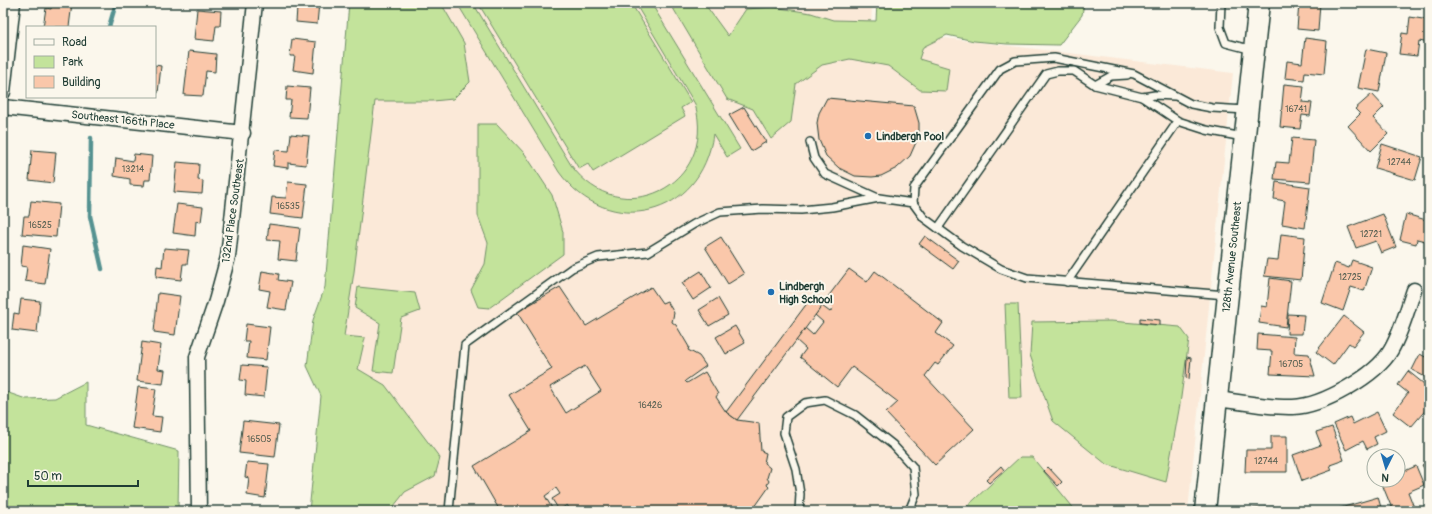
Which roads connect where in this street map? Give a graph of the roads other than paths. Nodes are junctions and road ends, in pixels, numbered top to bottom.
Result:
1 (13, 3) edge
2 (256, 3) edge
3 (1220, 3) edge
4 (1260, 3) edge
5 (1254, 51) junction
6 (1134, 74) junction
7 (1096, 85) junction
8 (3, 92) edge
9 (1176, 96) junction
10 (1142, 97) junction
11 (3, 107) edge
12 (1248, 110) junction
13 (1178, 121) junction
14 (243, 133) junction
15 (1245, 137) junction
16 (810, 142) dead end
17 (879, 198) junction
18 (913, 203) junction
19 (938, 228) junction
20 (1067, 282) junction
21 (1414, 290) dead end
22 (1228, 296) junction
23 (1217, 399) junction
24 (199, 511) edge
25 (449, 511) edge
26 (799, 511) edge
27 (909, 511) edge
28 (1205, 511) edge

1 - 8 street
2 - 14 street, 132nd Place Southeast
3 - 5 lane
4 - 5 street, 128th Avenue Southeast
5 - 12 street, 128th Avenue Southeast
6 - 7 lane
6 - 9 lane
6 - 18 lane
7 - 10 lane
7 - 19 lane
9 - 10 lane
9 - 12 lane
10 - 13 lane
11 - 14 street, Southeast 166th Place
12 - 15 street, 128th Avenue Southeast
13 - 15 lane
13 - 20 lane
14 - 24 street, 132nd Place Southeast
15 - 22 street, 128th Avenue Southeast
16 - 17 lane
17 - 18 lane
17 - 25 lane
18 - 19 lane
19 - 20 lane
20 - 22 lane
21 - 23 street
22 - 23 street, 128th Avenue Southeast
23 - 28 street, 128th Avenue Southeast
26 - 27 lane

